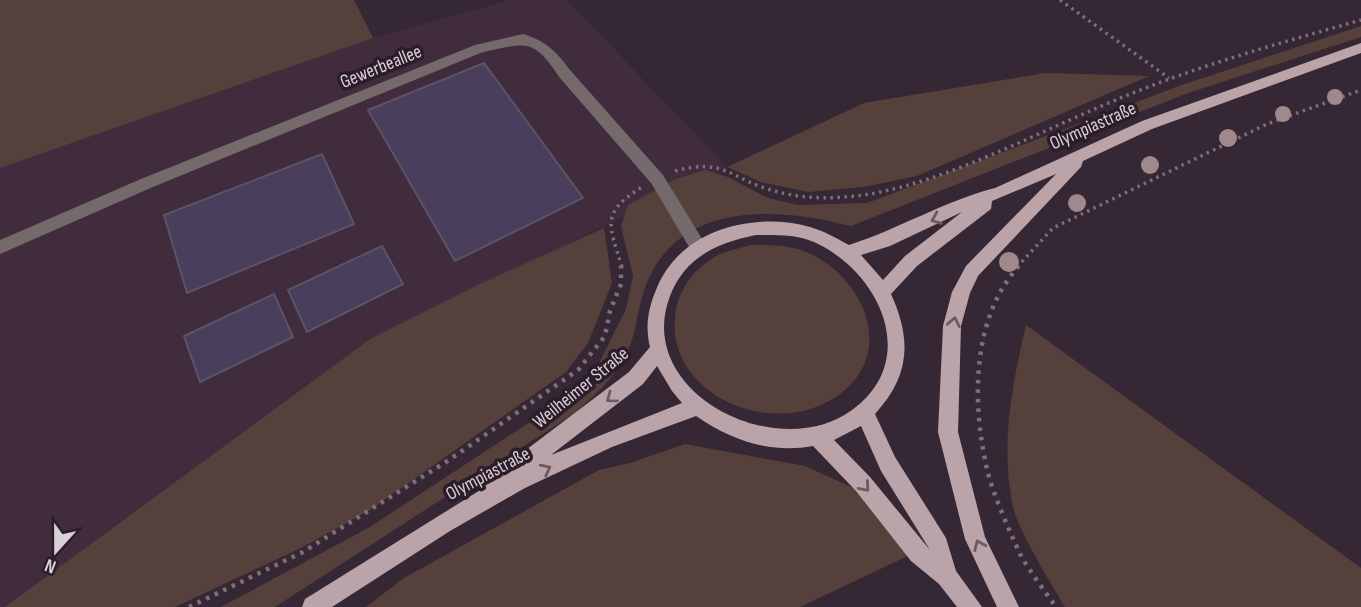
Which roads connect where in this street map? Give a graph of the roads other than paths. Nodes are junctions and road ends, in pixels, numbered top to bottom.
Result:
1 (1361, 48) edge
2 (1083, 155) junction
3 (999, 194) junction
4 (0, 247) edge
5 (698, 247) junction
6 (847, 253) junction
7 (883, 291) junction
8 (659, 350) junction
9 (696, 407) junction
10 (864, 412) junction
11 (818, 437) junction
12 (463, 511) junction
13 (947, 576) junction
14 (313, 607) edge
15 (971, 607) edge
16 (1007, 607) edge

1 - 2 main road, Olympiastraße
2 - 3 main road, Olympiastraße
16 -> 2 main road
3 -> 6 main road, Olympiastraße
3 - 7 main road
4 - 5 lane, Gewerbeallee
5 - 6 main road
5 - 8 main road
6 - 7 main road
7 - 10 main road
8 - 9 main road
8 -> 12 main road, Weilheimer Straße
9 - 11 main road
12 -> 9 main road, Olympiastraße
10 - 11 main road
10 - 13 main road
11 -> 13 main road
12 - 14 main road, Olympiastraße
13 - 15 main road

